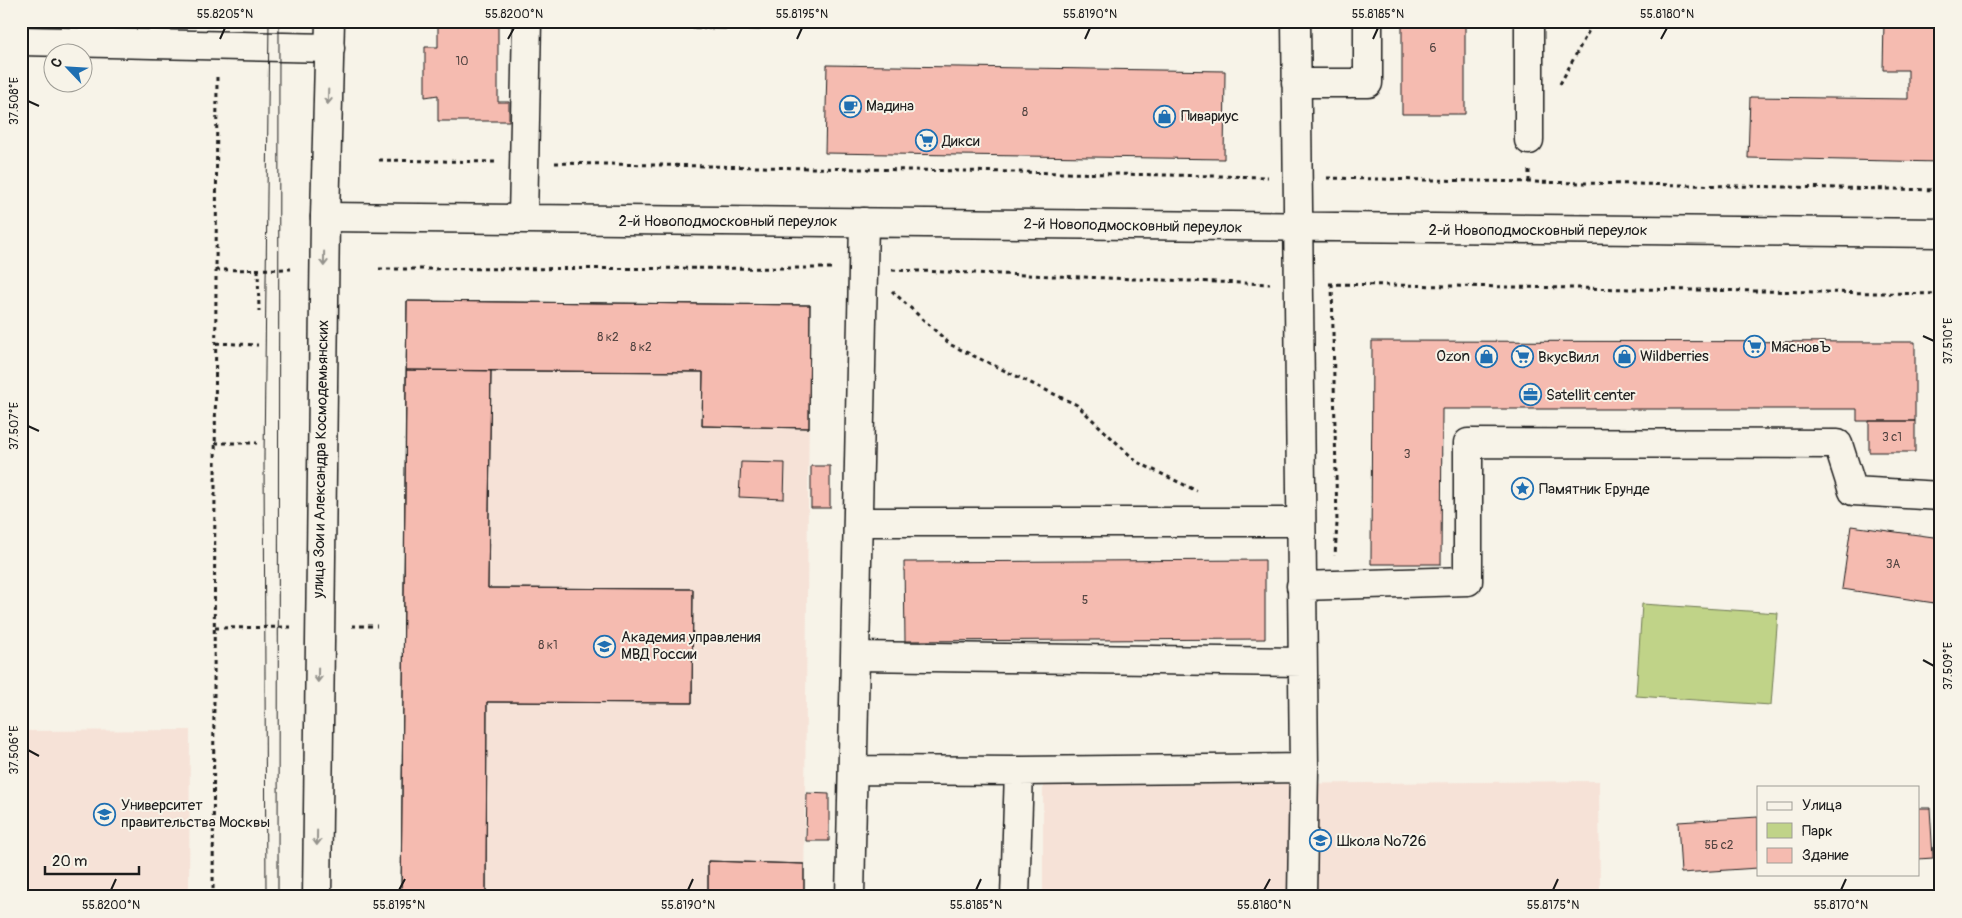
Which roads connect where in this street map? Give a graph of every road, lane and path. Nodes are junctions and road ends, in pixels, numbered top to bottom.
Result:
1 (330, 21) edge
2 (526, 21) edge
3 (1296, 21) edge
4 (1368, 21) edge
5 (1529, 21) edge
6 (21, 41) edge
7 (217, 46) junction
8 (330, 48) junction
9 (1296, 83) junction
10 (1529, 140) dead end
11 (379, 160) dead end
12 (525, 163) junction
13 (1297, 178) junction
14 (1941, 190) edge
15 (325, 217) junction
16 (523, 219) junction
17 (864, 222) junction
18 (1297, 228) junction
19 (1941, 233) edge
20 (291, 269) dead end
21 (378, 269) dead end
22 (864, 269) junction
23 (216, 270) junction
24 (258, 270) junction
25 (1298, 284) junction
26 (1332, 284) junction
27 (1941, 294) edge
28 (259, 310) dead end
29 (216, 343) junction
30 (258, 344) dead end
31 (215, 443) junction
32 (257, 443) dead end
33 (1198, 492) dead end
34 (1941, 496) edge
35 (858, 522) junction
36 (1301, 522) junction
37 (1333, 585) junction
38 (1301, 586) junction
39 (352, 626) dead end
40 (377, 626) dead end
41 (295, 627) dead end
42 (215, 628) junction
43 (855, 656) junction
44 (1302, 662) junction
45 (1304, 768) junction
46 (853, 770) junction
47 (1019, 772) junction
48 (213, 897) edge
49 (316, 897) edge
50 (850, 897) edge
51 (1015, 897) edge
52 (1302, 897) edge

1 - 8 street, улица Зои и Александра Космодемьянских
2 - 12 street
3 - 9 street
4 - 9 street
5 - 10 street
6 - 7 street
7 - 8 street
7 - 23 path
8 -> 15 street, улица Зои и Александра Космодемьянских
9 - 13 street
11 - 12 path
12 - 13 path
12 - 16 street
13 - 14 path
13 - 18 street
15 - 16 street, 2-й Новоподмосковный переулок
15 -> 49 street, улица Зои и Александра Космодемьянских
16 - 17 street, 2-й Новоподмосковный переулок
17 - 18 street, 2-й Новоподмосковный переулок
17 - 22 street
18 - 19 street, 2-й Новоподмосковный переулок
18 - 25 street
20 - 24 path
21 - 22 path
22 - 25 path
22 - 33 path
22 - 35 street
23 - 24 path
23 - 29 path
24 - 28 path
25 - 26 path
25 - 36 street
26 - 27 path
26 - 37 path
29 - 30 path
29 - 31 path
31 - 32 path
31 - 42 path
34 - 37 street
35 - 36 street
35 - 43 street
36 - 38 street
37 - 38 street
38 - 44 street
39 - 40 path
41 - 42 path
42 - 48 path
43 - 44 street
43 - 46 street
44 - 45 street
45 - 47 street
45 - 52 street
46 - 47 street
46 - 50 street
47 - 51 street

